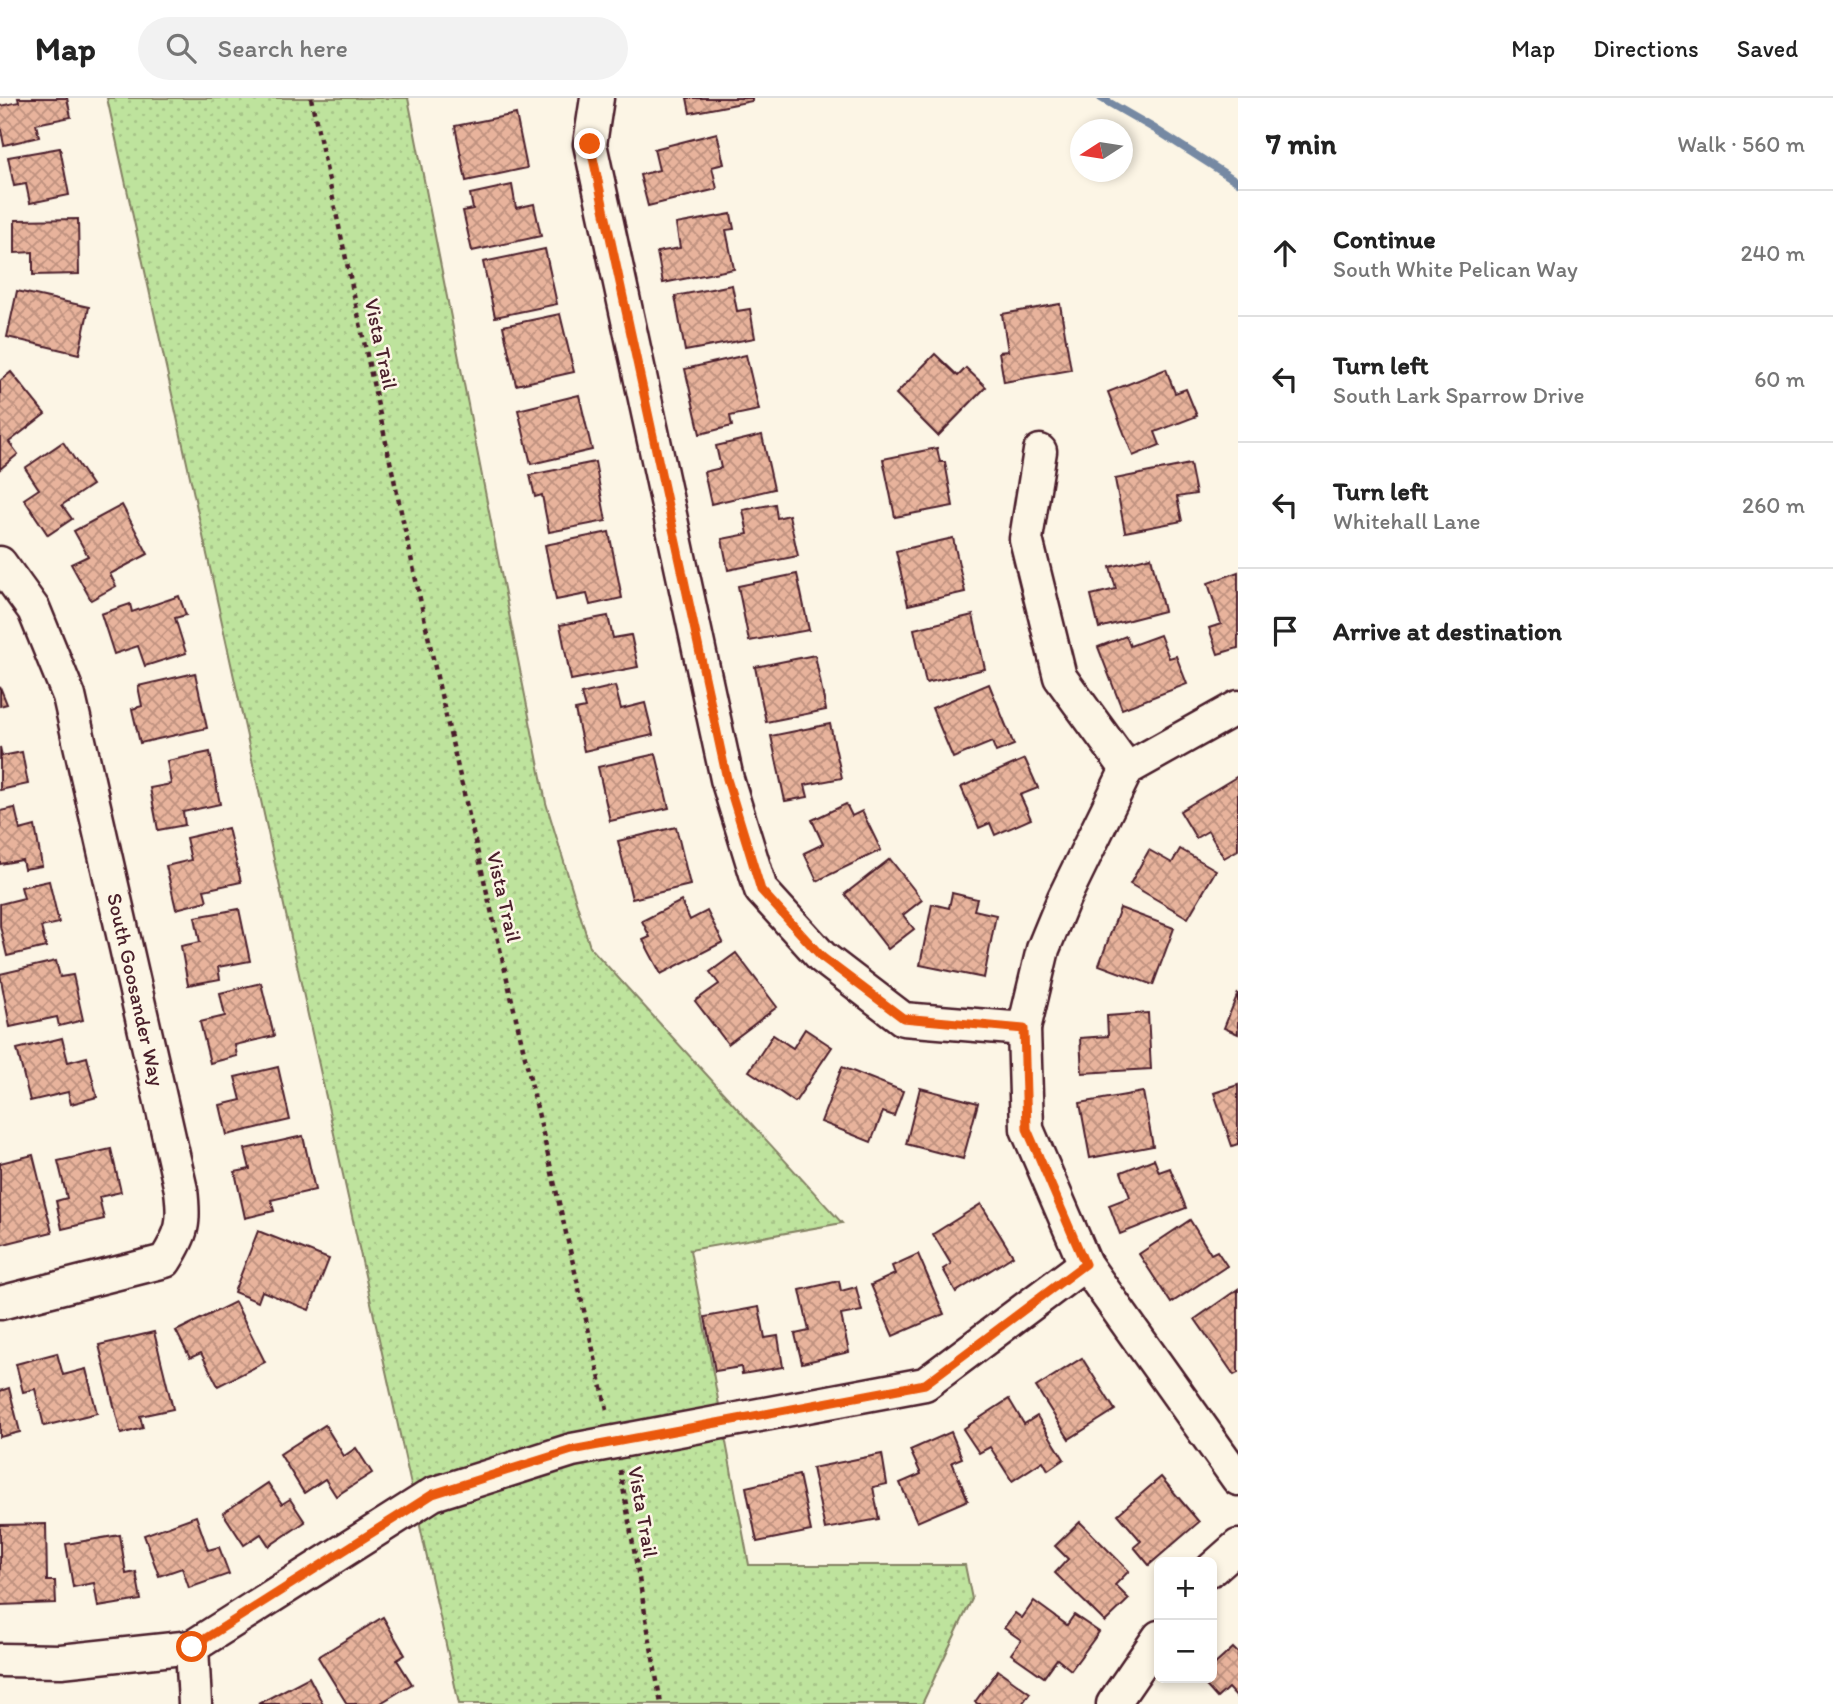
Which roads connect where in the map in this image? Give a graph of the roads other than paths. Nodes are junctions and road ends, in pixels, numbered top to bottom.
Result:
1 (597, 98) edge
2 (1040, 451) dead end
3 (0, 563) edge
4 (1238, 707) edge
5 (1127, 769) junction
6 (1024, 1029) junction
7 (1085, 1264) junction
8 (0, 1303) edge
9 (1238, 1479) edge
10 (1238, 1546) edge
11 (1217, 1565) edge
12 (1154, 1644) edge
13 (192, 1647) junction
14 (0, 1660) edge
15 (195, 1704) edge
16 (1113, 1704) edge

1 - 6 street
2 - 5 street
3 - 8 street, South Goosander Way
4 - 5 street
5 - 6 street
6 - 7 street
7 - 9 street
7 - 13 street
10 - 11 street
12 - 16 street
13 - 14 street
13 - 15 street

